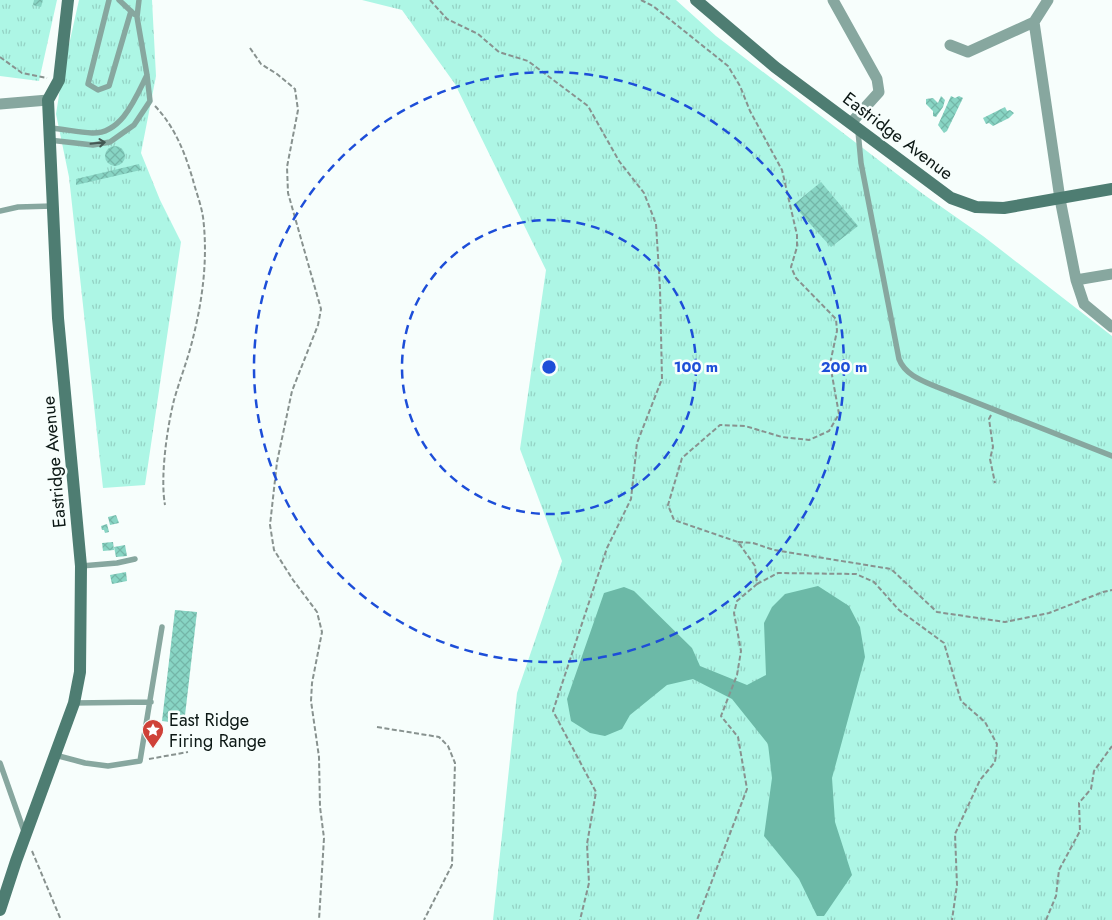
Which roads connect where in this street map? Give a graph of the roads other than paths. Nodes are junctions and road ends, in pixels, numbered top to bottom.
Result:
1 (68, 0) edge
2 (109, 0) edge
3 (119, 0) edge
4 (139, 0) edge
5 (696, 0) edge
6 (833, 0) edge
7 (1048, 0) edge
8 (131, 11) junction
9 (137, 17) junction
10 (1034, 22) junction
11 (950, 45) dead end
12 (148, 75) junction
13 (48, 100) junction
14 (0, 104) edge
15 (855, 126) junction
16 (49, 134) junction
17 (1112, 189) edge
18 (1060, 199) junction
19 (53, 206) junction
20 (0, 211) edge
21 (1112, 274) edge
22 (1076, 280) junction
23 (1112, 327) edge
24 (1112, 456) edge
25 (135, 558) dead end
26 (81, 566) junction
27 (162, 627) dead end
28 (151, 702) junction
29 (74, 703) junction
30 (55, 755) junction
31 (0, 763) edge
32 (25, 836) junction
33 (0, 910) edge

1 - 13 street
2 - 8 lane
3 - 8 lane
4 - 9 lane
5 - 15 street, Eastridge Avenue
6 - 15 street
7 - 10 street
8 - 9 lane
9 - 12 lane
10 - 11 street
10 - 18 street
12 - 16 lane
16 -> 12 lane
13 - 14 street
13 - 16 street, Eastridge Avenue
15 - 18 street, Eastridge Avenue
15 - 24 lane
16 - 19 street, Eastridge Avenue
17 - 18 street, Eastridge Avenue
18 - 22 street
19 - 20 lane
19 - 26 street, Eastridge Avenue
21 - 22 street
22 - 23 street
25 - 26 lane
26 - 29 street, Eastridge Avenue
27 - 28 lane
28 - 29 lane
28 - 30 lane
29 - 30 street, Eastridge Avenue
30 - 32 street, Eastridge Avenue
31 - 32 lane
32 - 33 street, Eastridge Avenue

